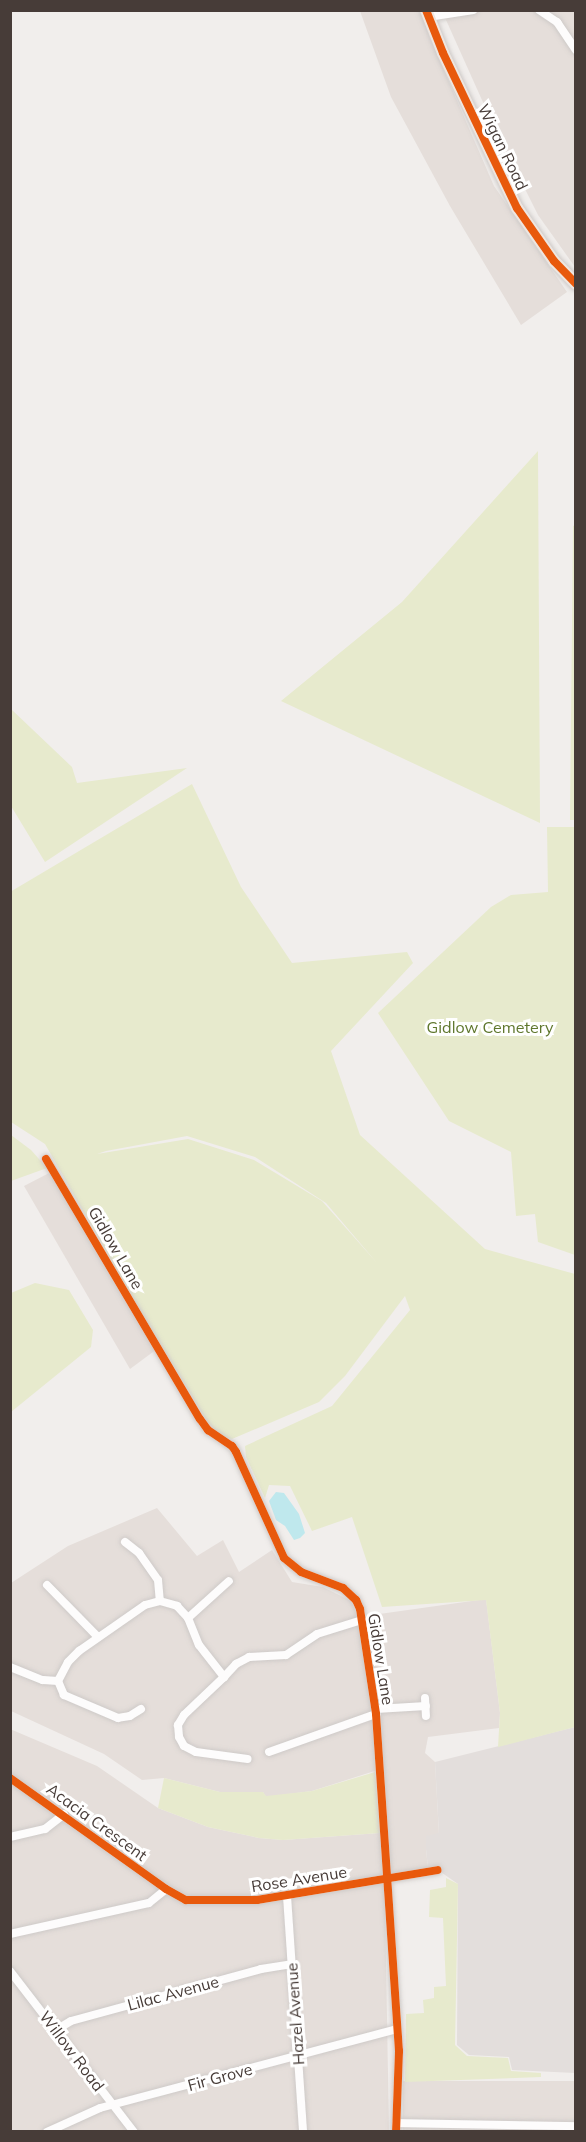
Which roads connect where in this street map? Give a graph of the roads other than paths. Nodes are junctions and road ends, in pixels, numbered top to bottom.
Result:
1 (473, 10) edge
2 (539, 10) edge
3 (427, 14) edge
4 (573, 40) edge
5 (576, 50) edge
6 (576, 284) edge
7 (46, 1159) dead end
8 (125, 1542) dead end
9 (229, 1581) dead end
10 (47, 1585) dead end
11 (160, 1601) junction
12 (188, 1618) junction
13 (362, 1620) junction
14 (98, 1637) junction
15 (10, 1666) edge
16 (224, 1677) junction
17 (58, 1681) junction
18 (141, 1709) dead end
19 (376, 1712) junction
20 (426, 1716) dead end
21 (269, 1752) dead end
22 (248, 1759) dead end
23 (10, 1778) edge
24 (64, 1814) junction
25 (10, 1837) edge
26 (438, 1870) dead end
27 (387, 1878) junction
28 (166, 1889) junction
29 (287, 1896) junction
30 (10, 1934) edge
31 (292, 1964) junction
32 (10, 1971) edge
33 (397, 2029) junction
34 (56, 2030) junction
35 (298, 2056) junction
36 (113, 2105) junction
37 (396, 2127) edge
38 (573, 2128) edge
39 (47, 2132) edge
40 (134, 2132) edge
41 (303, 2132) edge

1 - 3 street
2 - 4 street
3 - 6 highway, Wigan Road
4 - 5 street
7 - 13 street, Gidlow Lane
8 - 11 street
9 - 12 street
10 - 14 street
11 - 12 street
11 - 14 street
12 - 16 street
13 - 16 street
13 - 19 street, Gidlow Lane
14 - 17 street
15 - 17 street
16 - 22 street
17 - 18 street
19 - 20 street
19 - 21 street
19 - 27 street, Gidlow Lane
23 - 24 street, Acacia Crescent
24 - 25 street
24 - 28 street, Acacia Crescent
26 - 27 street, Rose Avenue
27 - 29 street, Rose Avenue
27 - 33 street, Gidlow Lane
28 - 29 street, Rose Avenue
28 - 30 street
29 - 31 street, Hazel Avenue
31 - 34 street, Lilac Avenue
31 - 35 street, Hazel Avenue
32 - 34 street, Willow Road
33 - 35 street, Fir Grove
33 - 37 street, Gidlow Lane
34 - 36 street, Willow Road
35 - 36 street, Fir Grove
35 - 41 street, Hazel Avenue
36 - 39 street, Fir Grove
36 - 40 street, Willow Road
37 - 38 street

